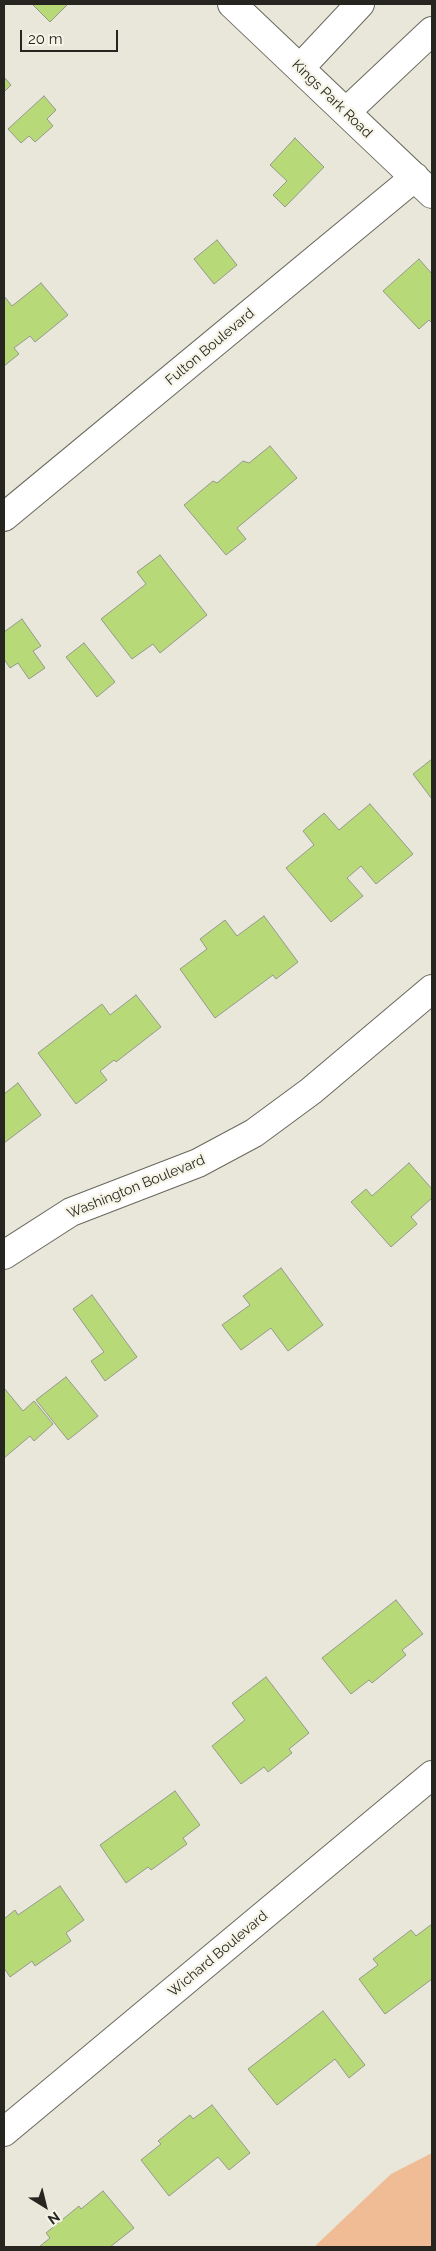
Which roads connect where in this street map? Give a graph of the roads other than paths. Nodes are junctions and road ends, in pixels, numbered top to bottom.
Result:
1 (232, 4) edge
2 (360, 4) edge
3 (432, 32) edge
4 (300, 68) junction
5 (346, 112) junction
6 (424, 186) edge
7 (4, 517) edge
8 (432, 989) edge
9 (4, 1255) edge
10 (432, 1775) edge
11 (4, 2132) edge

1 - 4 street, Kings Park Road
2 - 4 street
3 - 5 street
4 - 5 street, Kings Park Road
5 - 6 street, Kings Park Road
6 - 7 street, Fulton Boulevard
8 - 9 street, Washington Boulevard
10 - 11 street, Wichard Boulevard

